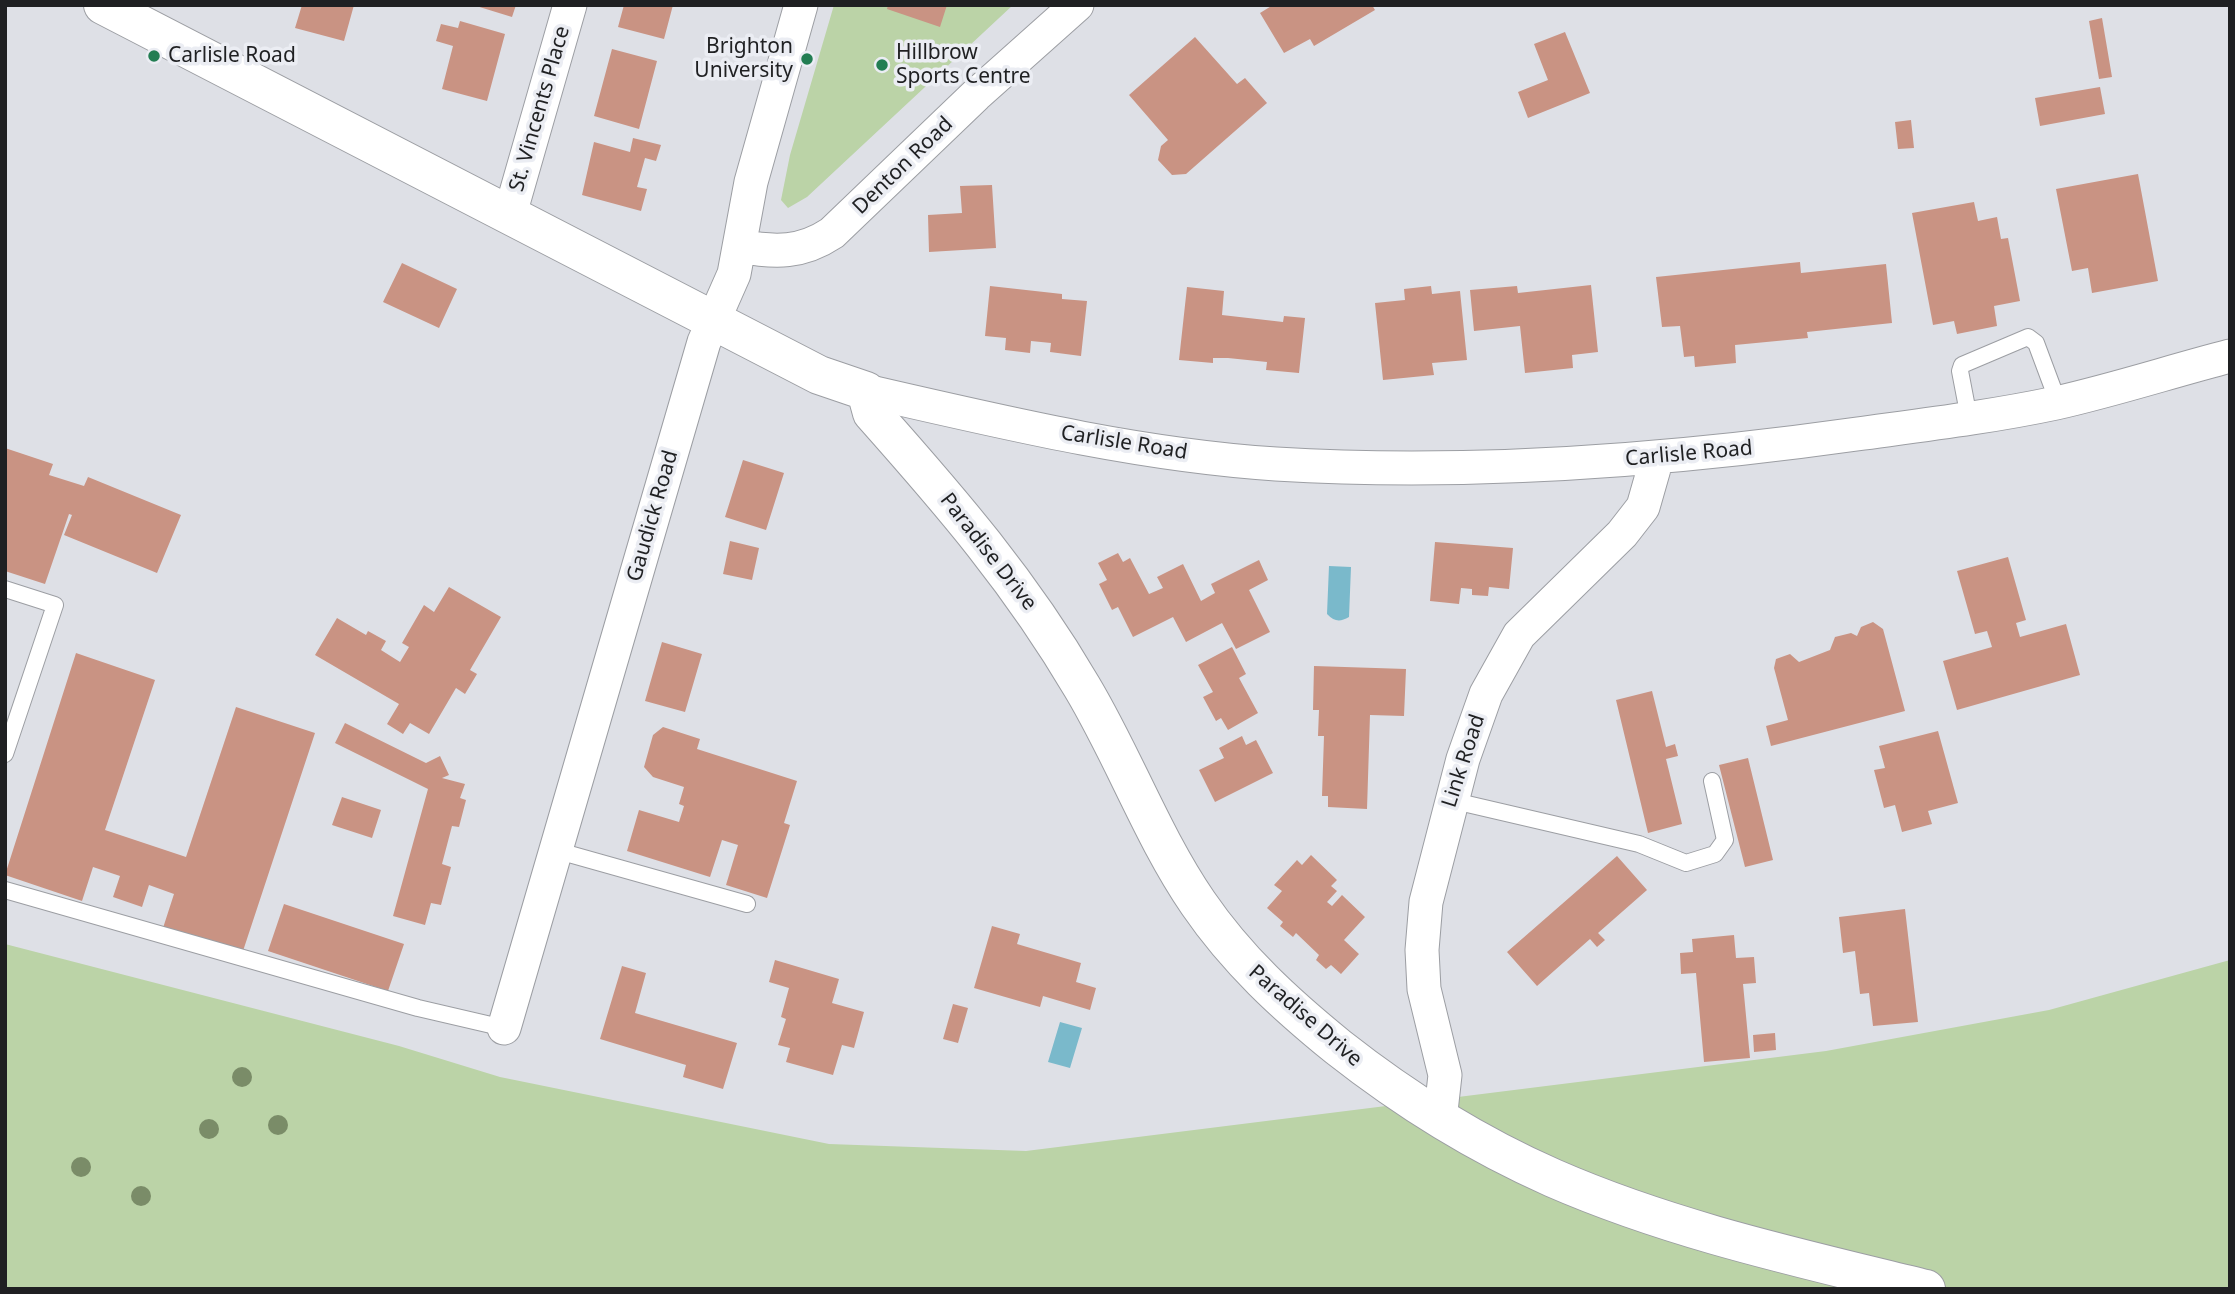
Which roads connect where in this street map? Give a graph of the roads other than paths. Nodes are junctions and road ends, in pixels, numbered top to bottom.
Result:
1 (103, 5) edge
2 (570, 5) edge
3 (801, 5) edge
4 (1077, 5) edge
5 (510, 214) junction
6 (740, 246) junction
7 (716, 320) junction
8 (2230, 356) edge
9 (866, 391) junction
10 (2057, 402) junction
11 (1969, 418) junction
12 (1657, 458) junction
13 (5, 589) edge
14 (5, 754) edge
15 (1712, 781) dead end
16 (1450, 800) junction
17 (555, 850) junction
18 (5, 890) edge
19 (747, 904) dead end
20 (504, 1028) joint
21 (1440, 1120) junction
22 (1926, 1289) edge

1 - 5 street, Carlisle Road
2 - 5 street, St. Vincents Place
3 - 6 street, Gaudick Road
4 - 6 street, Denton Road
5 - 7 street, Carlisle Road
6 - 7 street, Gaudick Road
7 - 9 street, Carlisle Road
7 - 17 street, Gaudick Road
8 - 10 street, Carlisle Road
9 - 12 street, Carlisle Road
9 - 21 street, Paradise Drive
10 - 11 street, Carlisle Road
10 - 11 lane
11 - 12 street, Carlisle Road
12 - 16 street, Link Road
13 - 14 lane
15 - 16 lane
16 - 21 street, Link Road
17 - 19 lane
17 - 20 street, Gaudick Road
18 - 20 lane
21 - 22 street, Paradise Drive

